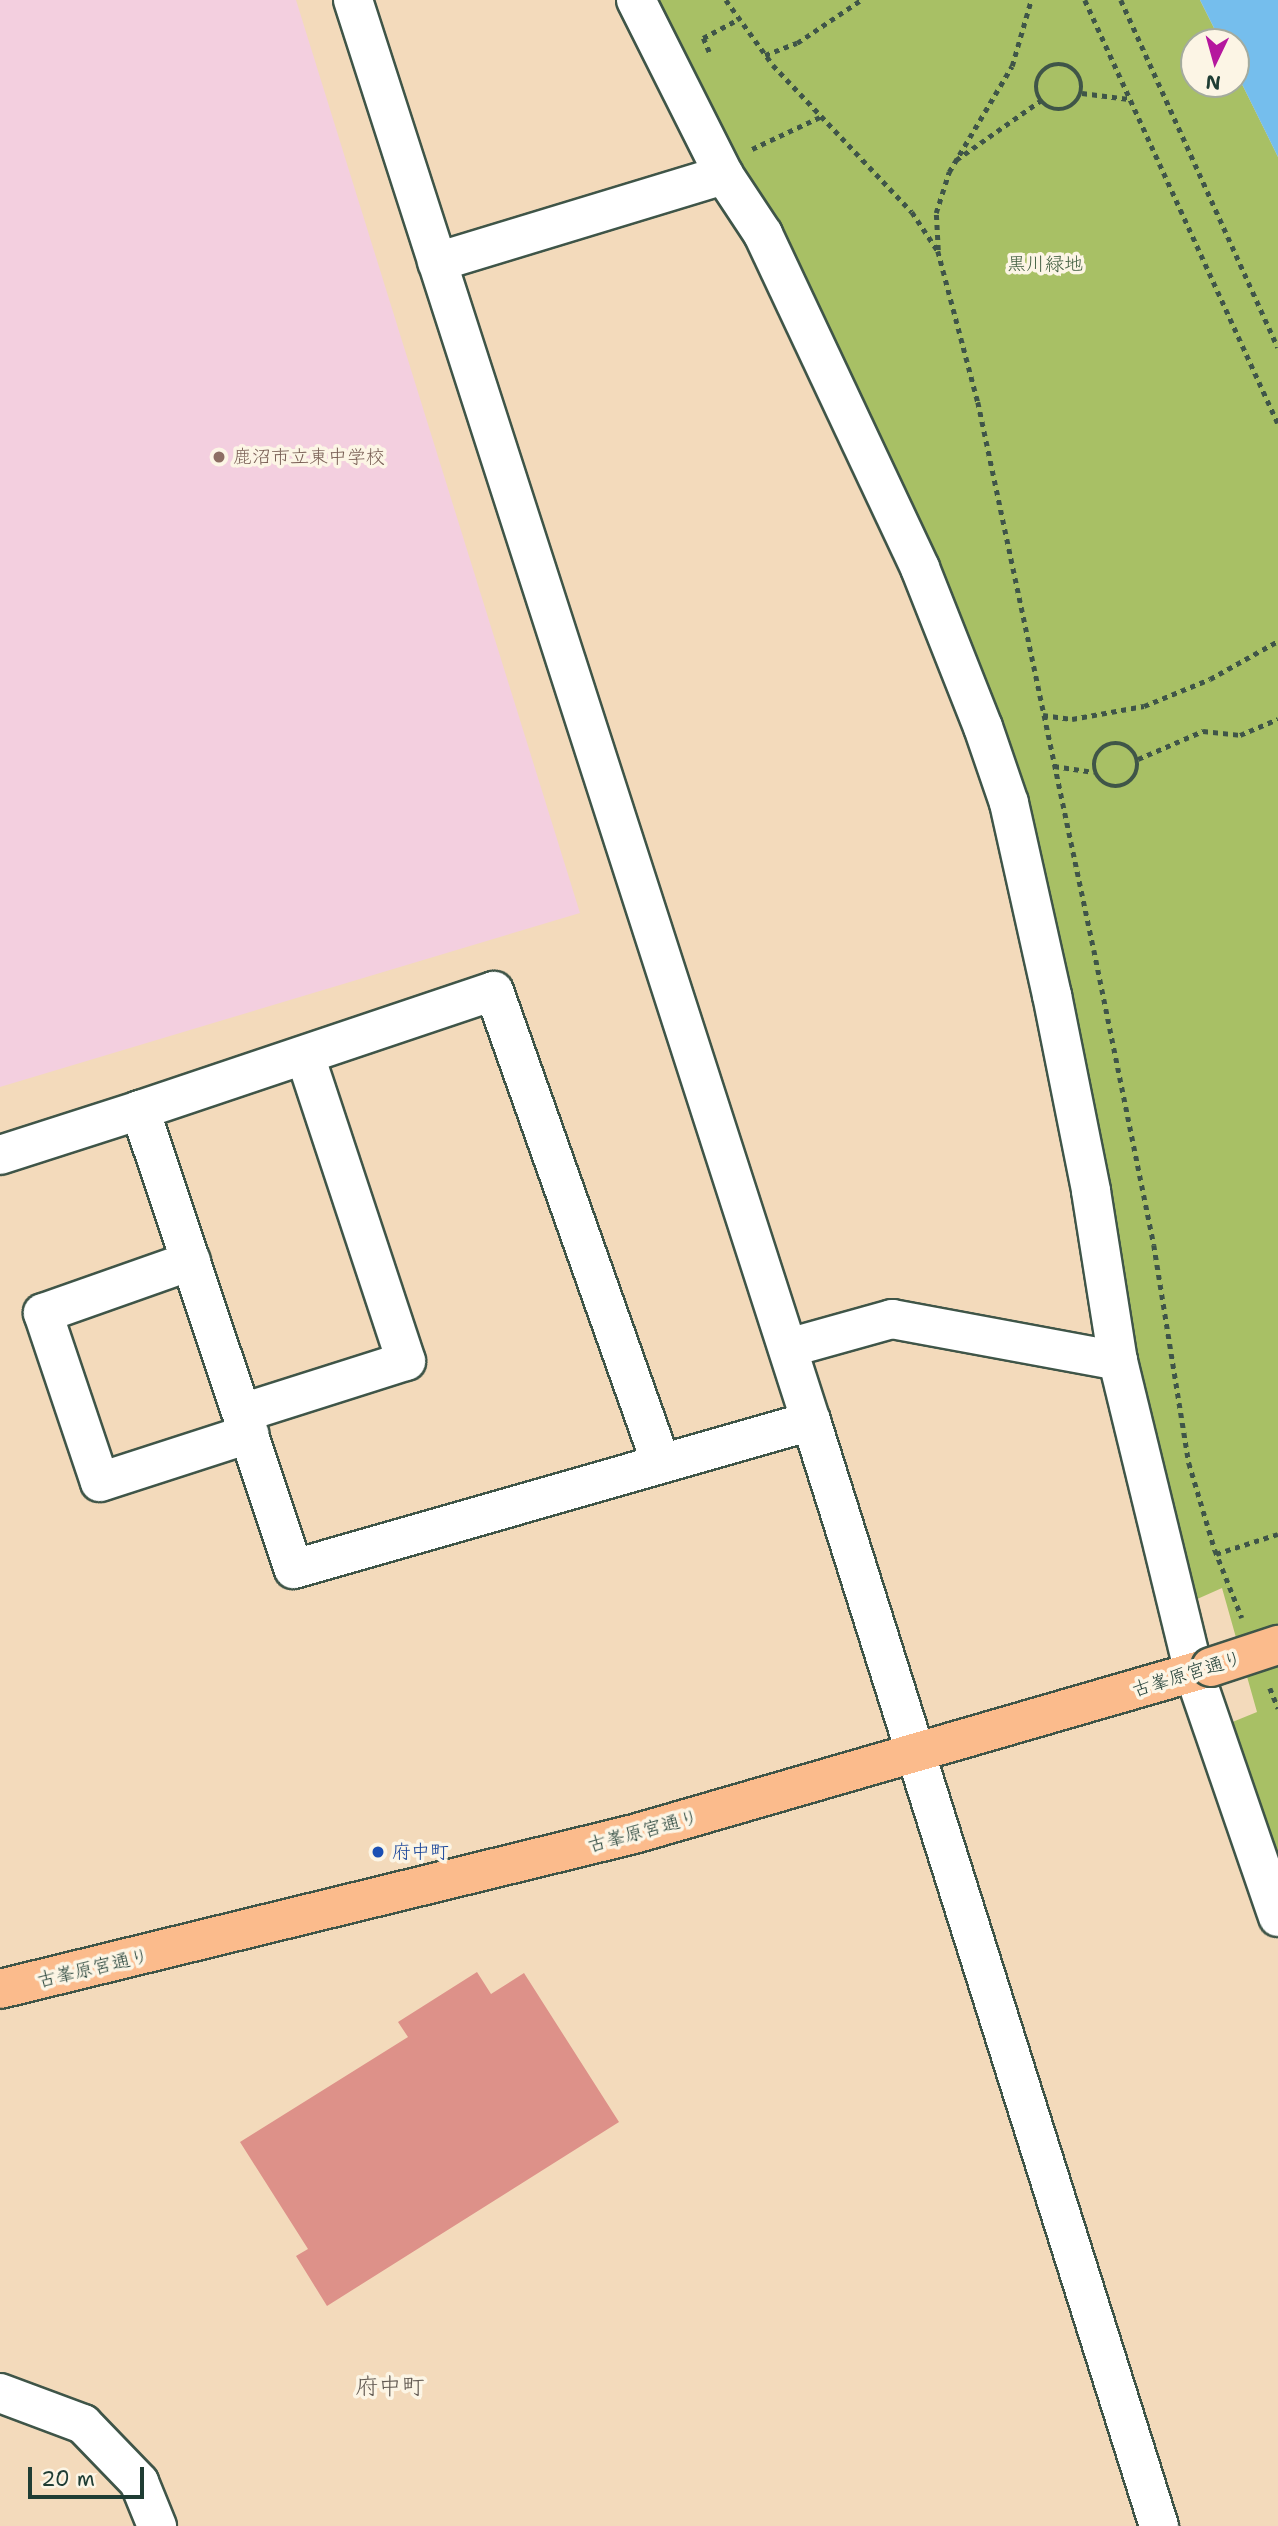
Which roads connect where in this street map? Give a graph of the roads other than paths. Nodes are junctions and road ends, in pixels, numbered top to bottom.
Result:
1 (353, 0) edge
2 (636, 0) edge
3 (724, 175) junction
4 (437, 262) junction
5 (305, 1055) junction
6 (140, 1110) junction
7 (0, 1155) edge
8 (191, 1261) junction
9 (788, 1348) junction
10 (1118, 1361) junction
11 (811, 1420) junction
12 (245, 1424) junction
13 (662, 1463) junction
14 (1278, 1645) edge
15 (1202, 1670) junction
16 (915, 1755) junction
17 (1278, 1917) edge
18 (0, 1989) edge
19 (0, 2393) edge
20 (157, 2526) edge
21 (1159, 2526) edge

1 - 4 street
2 - 3 street
3 - 4 street
3 - 10 street
4 - 9 street
5 - 6 street
5 - 12 street
5 - 13 street
6 - 7 street
6 - 8 street
8 - 12 street
8 - 12 street
9 - 10 street
9 - 11 street
10 - 15 street
11 - 13 street
11 - 16 street
12 - 13 street
14 - 15 main road, 古峯原宮通り, bridge
15 - 16 main road, 古峯原宮通り
15 - 17 street
16 - 18 main road, 古峯原宮通り
16 - 21 street
19 - 20 street

